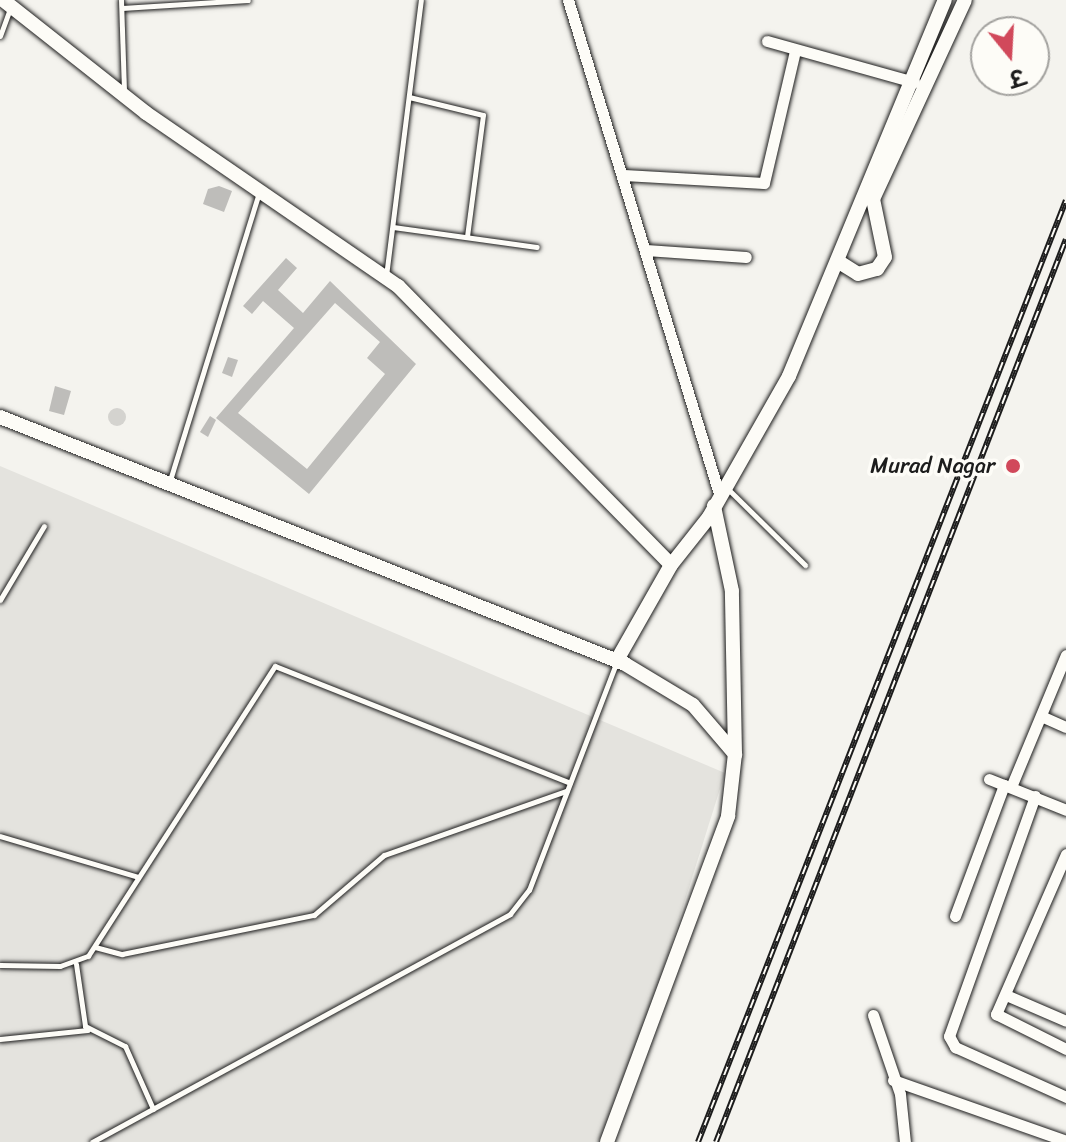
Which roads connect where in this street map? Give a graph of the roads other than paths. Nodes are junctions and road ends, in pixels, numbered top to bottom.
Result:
1 (121, 0) edge
2 (248, 0) edge
3 (421, 0) edge
4 (568, 0) edge
5 (945, 0) edge
6 (965, 0) edge
7 (7, 4) edge
8 (122, 8) junction
9 (0, 36) edge
10 (767, 41) dead end
11 (795, 51) junction
12 (916, 77) junction
13 (124, 97) junction
14 (409, 97) junction
15 (624, 175) junction
16 (261, 187) junction
17 (393, 227) junction
18 (467, 237) junction
19 (537, 247) dead end
20 (646, 250) junction
21 (746, 257) dead end
22 (839, 262) junction
23 (386, 277) junction
24 (0, 417) edge
25 (169, 483) junction
26 (720, 496) junction
27 (44, 526) dead end
28 (671, 565) junction
29 (805, 565) dead end
30 (0, 600) edge
31 (1066, 655) edge
32 (617, 660) junction
33 (1041, 716) junction
34 (1066, 727) edge
35 (735, 754) junction
36 (989, 779) dead end
37 (570, 783) junction
38 (1008, 786) junction
39 (567, 791) junction
40 (1035, 796) junction
41 (1066, 810) edge
42 (0, 836) edge
43 (1066, 854) edge
44 (138, 877) junction
45 (955, 916) dead end
46 (95, 947) junction
47 (76, 964) junction
48 (0, 965) edge
49 (1006, 995) junction
50 (873, 1015) dead end
51 (1066, 1021) edge
52 (88, 1030) junction
53 (0, 1039) edge
54 (1066, 1049) edge
55 (900, 1082) junction
56 (1066, 1097) edge
57 (153, 1109) junction
58 (1066, 1141) edge
59 (92, 1142) edge
60 (607, 1142) edge
61 (905, 1142) edge

1 - 8 lane
2 - 8 lane
3 - 14 lane
4 - 15 street
5 - 12 street
6 - 22 street
7 - 9 lane
7 - 13 street
8 - 13 lane
10 - 11 street
11 - 12 street
11 - 15 street
12 - 22 street
13 - 16 street
14 - 17 lane
14 - 18 lane
15 - 20 street
16 - 23 street
16 - 25 lane
17 - 18 lane
17 - 23 lane
18 - 19 lane
20 - 21 street
20 - 26 street
22 - 26 street
23 - 28 street
24 - 25 street
25 - 32 street
26 - 28 street
26 - 29 lane
26 - 35 street
27 - 30 lane
28 - 32 street
31 - 33 street
32 - 35 street
32 - 37 lane
33 - 34 street
33 - 38 street
35 - 60 street
36 - 38 street
37 - 39 lane
37 - 44 lane
38 - 40 street
38 - 45 street
39 - 46 lane
39 - 57 lane
40 - 41 street
40 - 56 street
42 - 44 lane
43 - 49 street
44 - 46 lane
46 - 47 lane
47 - 48 lane
47 - 52 lane
49 - 51 street
49 - 54 street
50 - 55 street
52 - 53 lane
52 - 57 lane
55 - 58 street
55 - 61 street
57 - 59 lane

